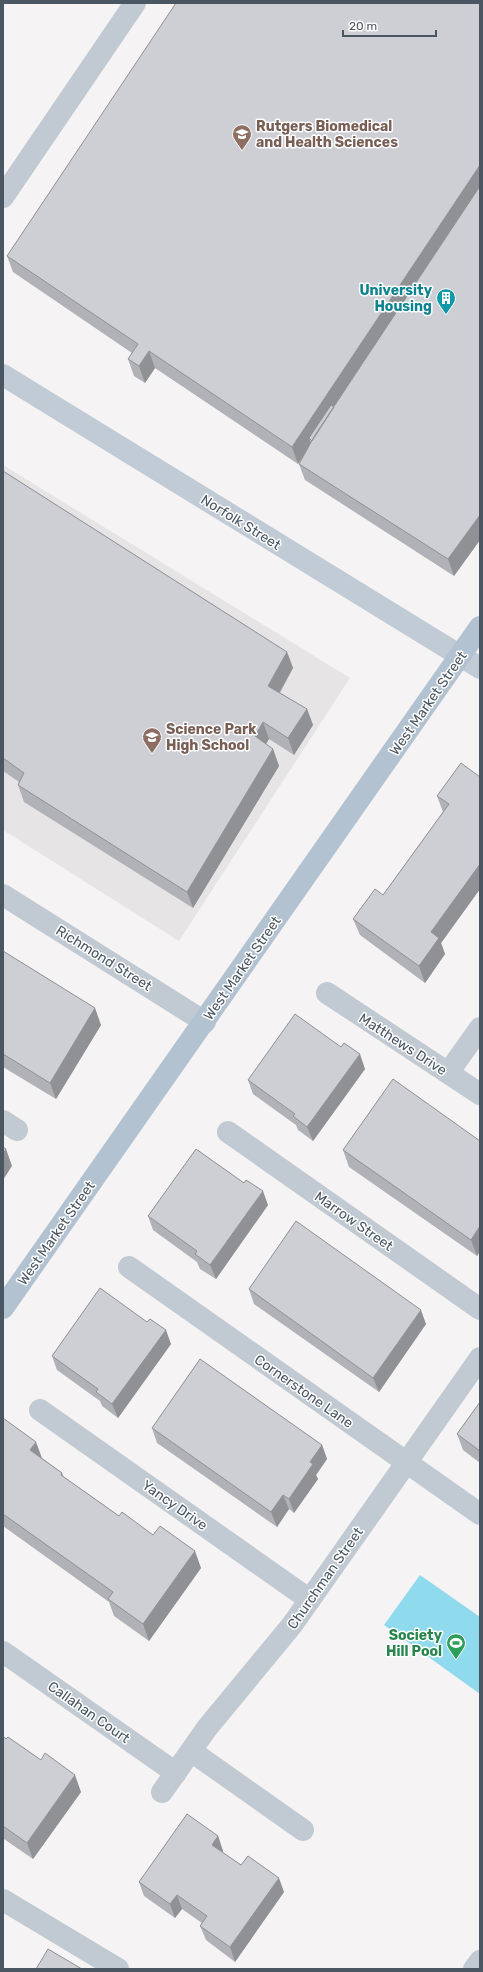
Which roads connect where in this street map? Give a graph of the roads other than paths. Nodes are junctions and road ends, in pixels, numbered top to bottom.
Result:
1 (135, 3) edge
2 (3, 197) edge
3 (3, 374) edge
4 (480, 627) edge
5 (460, 657) junction
6 (480, 668) edge
7 (3, 895) edge
8 (327, 994) dead end
9 (205, 1022) junction
10 (480, 1028) edge
11 (448, 1073) junction
12 (480, 1094) edge
13 (228, 1132) dead end
14 (129, 1268) dead end
15 (3, 1308) edge
16 (480, 1309) edge
17 (480, 1358) edge
18 (40, 1410) dead end
19 (407, 1462) junction
20 (480, 1514) edge
21 (310, 1600) junction
22 (3, 1652) edge
23 (191, 1751) junction
24 (176, 1773) junction
25 (162, 1792) dead end
26 (304, 1830) dead end
27 (3, 1900) edge
28 (480, 1961) edge
29 (118, 1969) edge
30 (474, 1969) edge

1 - 2 street
3 - 5 main road, Norfolk Street
4 - 5 main road, West Market Street
5 - 6 main road, Norfolk Street
5 - 9 main road, West Market Street
7 - 9 street, Richmond Street
8 - 11 street, Matthews Drive
9 - 15 main road, West Market Street
10 - 11 street
11 - 12 street, Matthews Drive
13 - 16 street, Marrow Street
14 - 19 street, Cornerstone Lane
17 - 19 street, Churchman Street
18 - 21 street, Yancy Drive
19 - 20 street, Cornerstone Lane
19 - 21 street, Churchman Street
21 - 23 street, Churchman Street
22 - 24 street, Callahan Court
23 - 24 street, Churchman Street
23 - 26 street
24 - 25 street, Churchman Street
27 - 29 street
28 - 30 street

